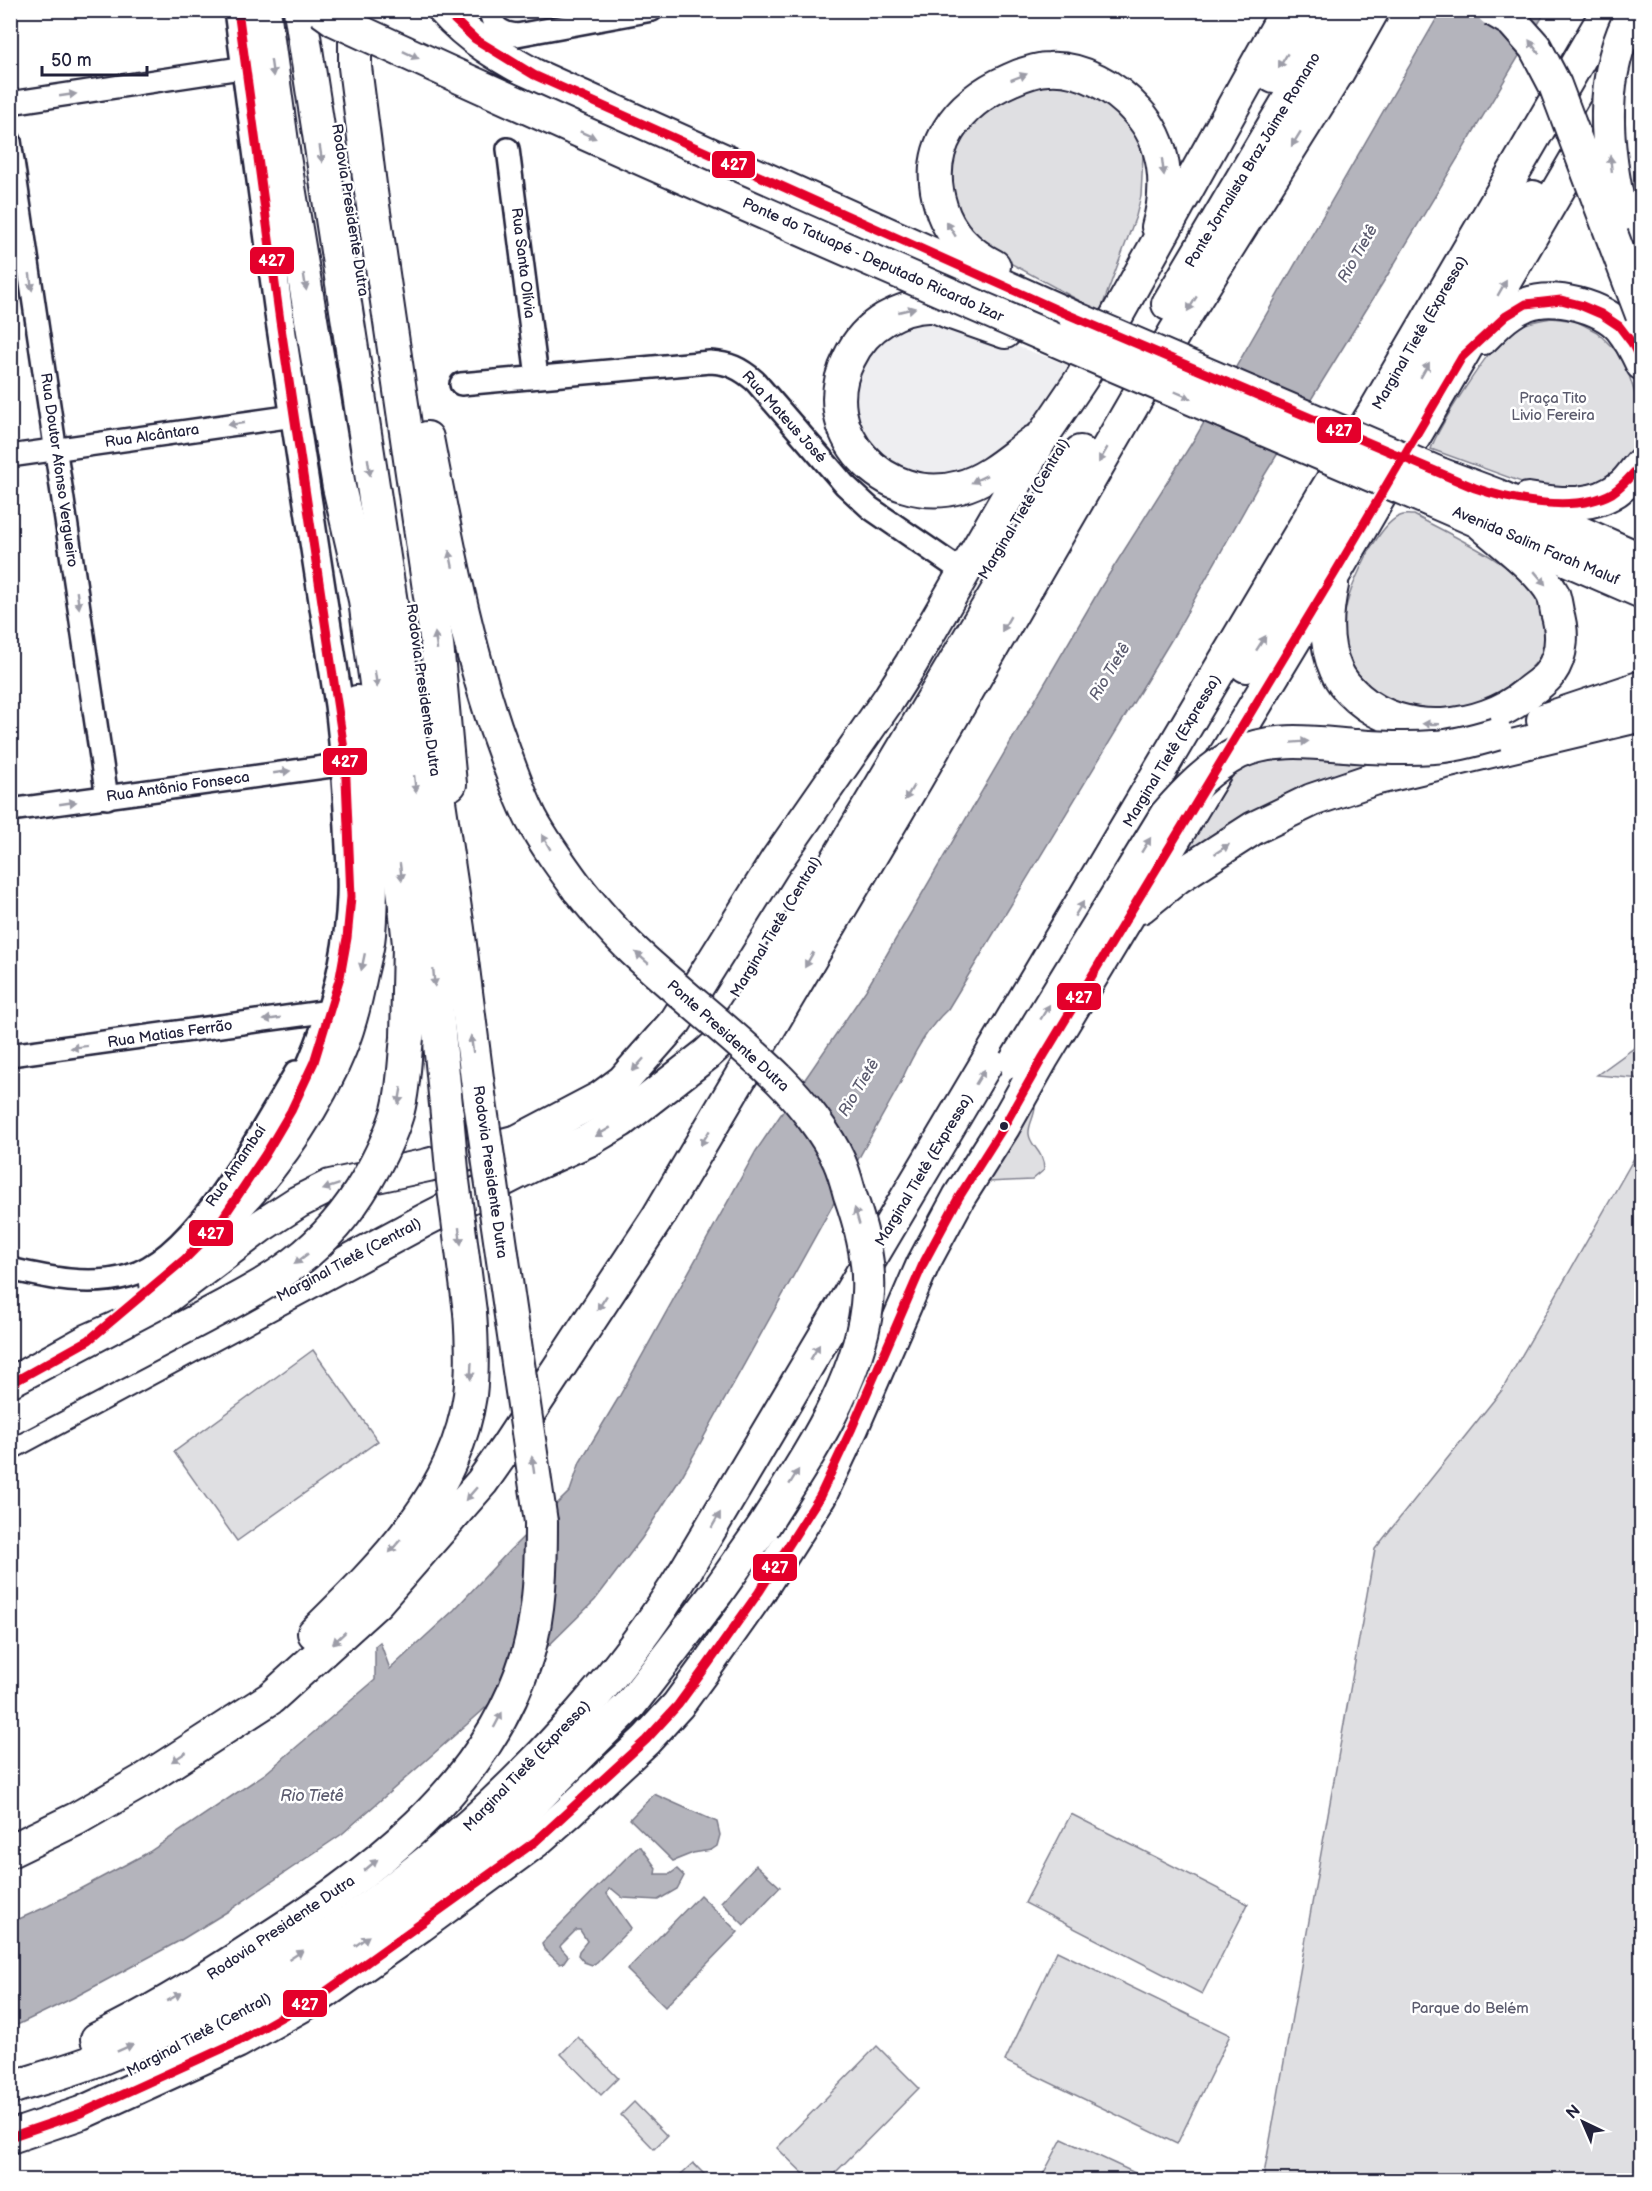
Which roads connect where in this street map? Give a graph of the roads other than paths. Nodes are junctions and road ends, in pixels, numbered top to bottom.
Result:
1 (238, 10) edge
2 (264, 10) edge
3 (300, 10) edge
4 (321, 10) edge
5 (356, 10) edge
6 (444, 10) edge
7 (490, 10) edge
8 (652, 10) edge
9 (1287, 10) edge
10 (1314, 10) edge
11 (1360, 10) edge
12 (1373, 10) edge
13 (1493, 10) edge
14 (1634, 10) edge
15 (1606, 15) edge
16 (1635, 57) edge
17 (247, 67) junction
18 (1641, 101) edge
19 (10, 103) edge
20 (10, 141) edge
21 (508, 149) dead end
22 (1641, 228) edge
23 (1150, 256) junction
24 (1474, 285) junction
25 (1641, 304) edge
26 (1641, 315) edge
27 (1158, 320) joint
28 (1063, 323) junction
29 (1462, 357) junction
30 (1641, 364) edge
31 (537, 377) junction
32 (461, 384) dead end
33 (294, 416) junction
34 (1044, 434) junction
35 (56, 450) junction
36 (10, 456) edge
37 (1641, 463) edge
38 (339, 487) junction
39 (1435, 487) junction
40 (1496, 495) junction
41 (1482, 524) junction
42 (1641, 560) edge
43 (963, 572) junction
44 (1336, 572) junction
45 (1641, 592) edge
46 (926, 671) junction
47 (1641, 687) edge
48 (1641, 704) edge
49 (1641, 715) edge
50 (1507, 731) junction
51 (346, 764) junction
52 (107, 798) junction
53 (1139, 808) junction
54 (10, 810) edge
55 (1124, 921) junction
56 (734, 927) junction
57 (458, 929) junction
58 (330, 1011) junction
59 (736, 1011) junction
60 (10, 1055) edge
61 (314, 1062) junction
62 (901, 1210) junction
63 (216, 1228) junction
64 (10, 1269) edge
65 (88, 1340) junction
66 (10, 1384) edge
67 (10, 1419) edge
68 (10, 1443) edge
69 (686, 1570) junction
70 (717, 1591) junction
71 (228, 1725) junction
72 (10, 1851) edge
73 (486, 1879) junction
74 (433, 1889) junction
75 (10, 2076) edge
76 (10, 2088) edge
77 (10, 2115) edge
78 (10, 2137) edge

1 - 17 main road, Rua Amambaí
2 -> 38 highway
3 -> 71 highway, Rodovia Presidente Dutra, bridge
4 -> 28 highway, Ponte do Tatuapé - Deputado Ricardo Izar, bridge
4 - 57 highway, Rodovia Presidente Dutra
57 -> 5 highway
70 -> 5 highway, Ponte Presidente Dutra, bridge
6 - 28 highway, Ponte do Tatuapé - Deputado Ricardo Izar
7 - 8 street
9 - 23 highway
10 -> 46 highway, Marginal Tietê (Central)
11 - 27 highway, Ponte Jornalista Braz Jaime Romano
12 -> 71 highway
26 -> 13 highway, bridge
25 -> 14 highway, bridge
15 - 24 highway, Marginal Tietê (Expressa)
15 - 53 highway, Marginal Tietê (Expressa)
16 - 24 highway
29 -> 16 highway
19 -> 17 street
17 - 33 main road, Rua Amambaí
18 - 22 highway
20 -> 35 street, Rua Doutor Afonso Vergueiro
21 - 31 street, Rua Santa Olívia
28 -> 23 highway
23 - 34 highway
53 -> 24 highway
27 - 59 highway, Marginal Tietê (Central)
34 -> 28 highway
28 - 39 highway, Ponte do Tatuapé - Deputado Ricardo Izar, bridge
29 - 30 highway
29 - 44 highway
31 - 32 street, Rua Mateus José
31 - 43 street, Rua Mateus José
33 -> 35 street, Rua Alcântara
33 - 51 main road, Rua Amambaí
34 - 43 highway
35 - 36 street, Rua Alcântara
35 -> 52 street, Rua Doutor Afonso Vergueiro
37 - 40 highway
38 -> 63 highway
38 -> 67 highway, bridge
39 - 40 highway
39 - 41 highway, Avenida Salim Farah Maluf
40 - 42 highway
41 -> 44 highway
41 - 45 highway, Avenida Salim Farah Maluf
43 - 56 highway
44 - 55 highway
46 - 56 highway
46 - 59 highway, Marginal Tietê (Central)
47 - 50 highway
48 - 50 highway
55 -> 49 highway
62 -> 50 highway, bridge
52 -> 51 street, Rua Antônio Fonseca
51 - 58 main road, Rua Amambaí
54 -> 52 street, Rua Antônio Fonseca
62 -> 53 highway, Marginal Tietê (Expressa)
55 - 73 highway
56 -> 65 highway
75 -> 57 highway, Rodovia Presidente Dutra, bridge
58 -> 60 street, Rua Matias Ferrão
58 - 61 main road, Rua Amambaí
59 -> 68 highway, Marginal Tietê (Central)
61 - 63 main road, Rua Amambaí
61 - 64 street, Rua Amambaí
69 -> 62 highway, Marginal Tietê (Expressa)
63 - 65 highway
65 - 66 highway
69 - 74 highway
76 -> 69 highway, Marginal Tietê (Expressa)
70 - 73 highway
70 - 74 highway, Marginal Tietê (Central)
71 -> 72 highway
73 - 78 highway
77 -> 74 highway, Marginal Tietê (Central)

